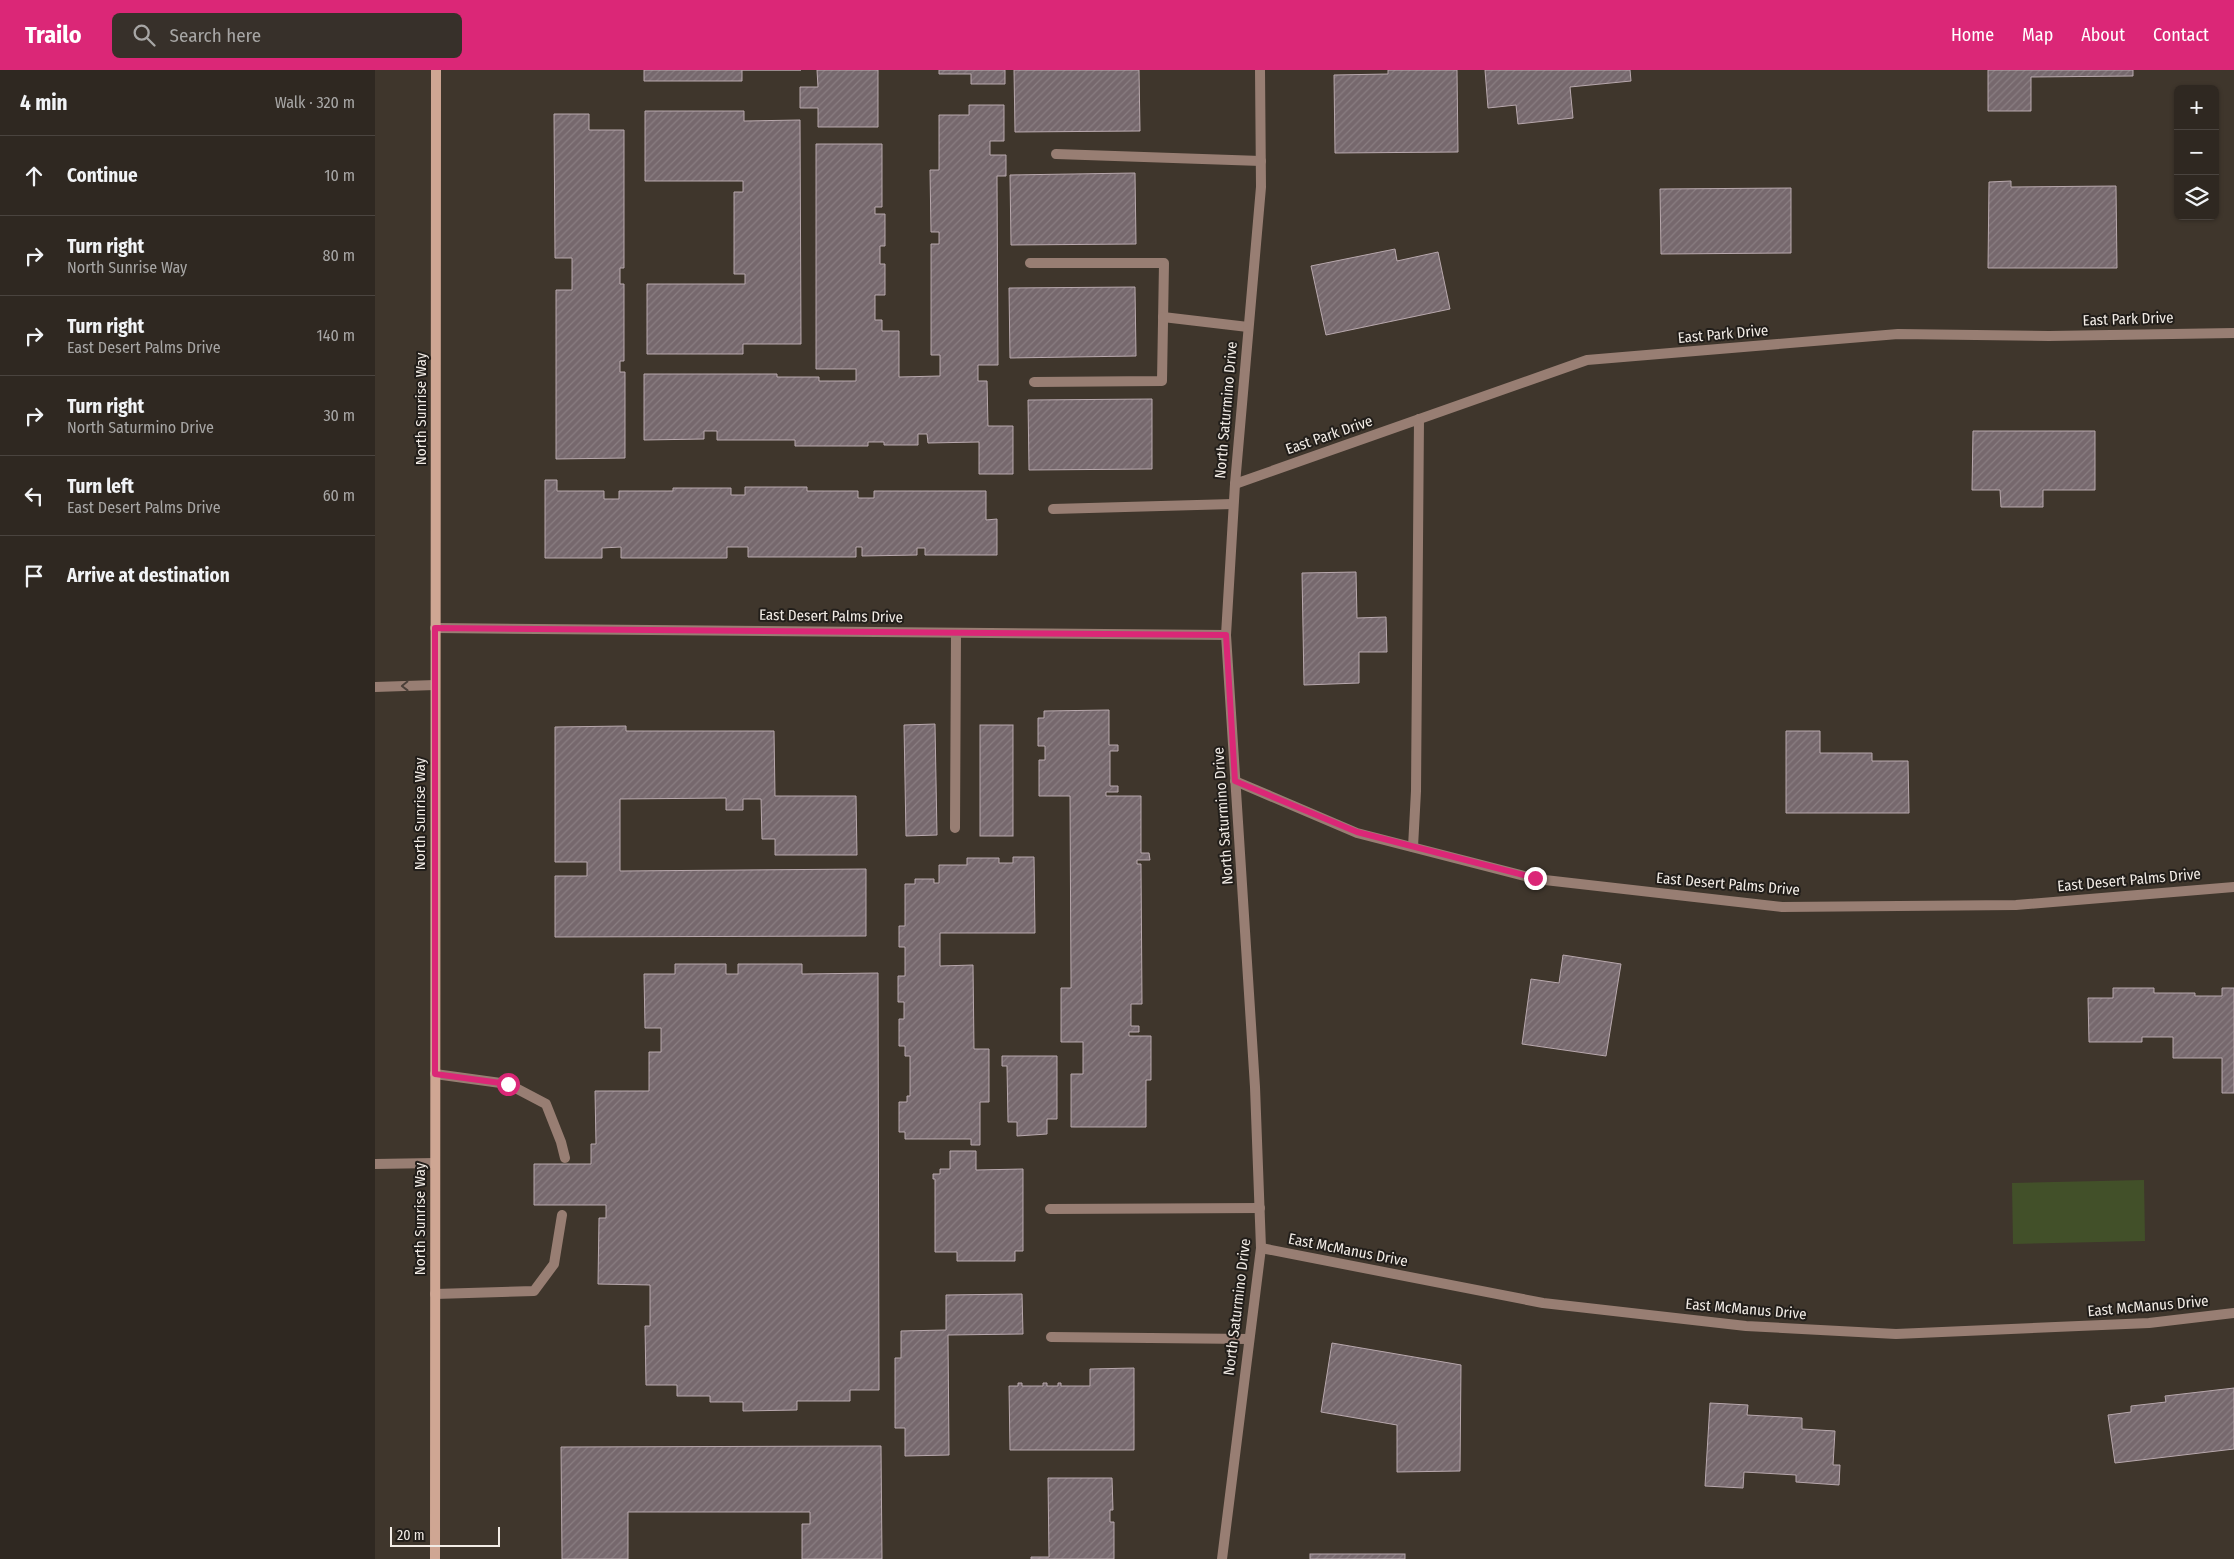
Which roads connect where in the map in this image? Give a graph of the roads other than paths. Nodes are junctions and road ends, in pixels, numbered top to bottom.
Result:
1 (436, 70) edge
2 (1260, 70) edge
3 (1056, 154) dead end
4 (1261, 161) junction
5 (1030, 263) dead end
6 (1163, 317) junction
7 (1248, 327) junction
8 (2234, 333) edge
9 (1034, 382) dead end
10 (1419, 419) junction
11 (1235, 484) junction
12 (1233, 504) junction
13 (1053, 509) dead end
14 (435, 628) junction
15 (956, 632) junction
16 (1226, 635) junction
17 (435, 685) junction
18 (375, 687) edge
19 (1235, 781) junction
20 (955, 828) dead end
21 (1413, 847) junction
22 (2234, 886) edge
23 (435, 1074) junction
24 (565, 1158) dead end
25 (435, 1162) junction
26 (375, 1164) edge
27 (1050, 1208) dead end
28 (1260, 1208) junction
29 (562, 1215) dead end
30 (1261, 1248) junction
31 (435, 1294) junction
32 (2234, 1313) edge
33 (1051, 1337) dead end
34 (1249, 1339) junction
35 (435, 1559) edge
36 (1222, 1559) edge

1 - 14 main road, North Sunrise Way
2 - 4 street, North Saturmino Drive
3 - 4 street
4 - 7 street, North Saturmino Drive
5 - 6 street
6 - 7 street
6 - 9 street
7 - 11 street, North Saturmino Drive
8 - 10 street, East Park Drive
10 - 11 street, East Park Drive
10 - 21 street
11 - 12 street, North Saturmino Drive
12 - 13 street
12 - 16 street, North Saturmino Drive
14 - 15 street, East Desert Palms Drive
14 - 17 main road, North Sunrise Way
15 - 16 street, East Desert Palms Drive
15 - 20 street
16 - 19 street, North Saturmino Drive
17 -> 18 street
17 - 23 main road, North Sunrise Way
19 - 21 street, East Desert Palms Drive
19 - 28 street, North Saturmino Drive
21 - 22 street, East Desert Palms Drive
23 - 24 street
23 - 25 main road, North Sunrise Way
25 - 26 street
25 - 31 main road, North Sunrise Way
27 - 28 street
28 - 30 street, North Saturmino Drive
29 - 31 street
30 - 32 street, East McManus Drive
30 - 34 street, North Saturmino Drive
31 - 35 main road, North Sunrise Way
33 - 34 street
34 - 36 street, North Saturmino Drive

